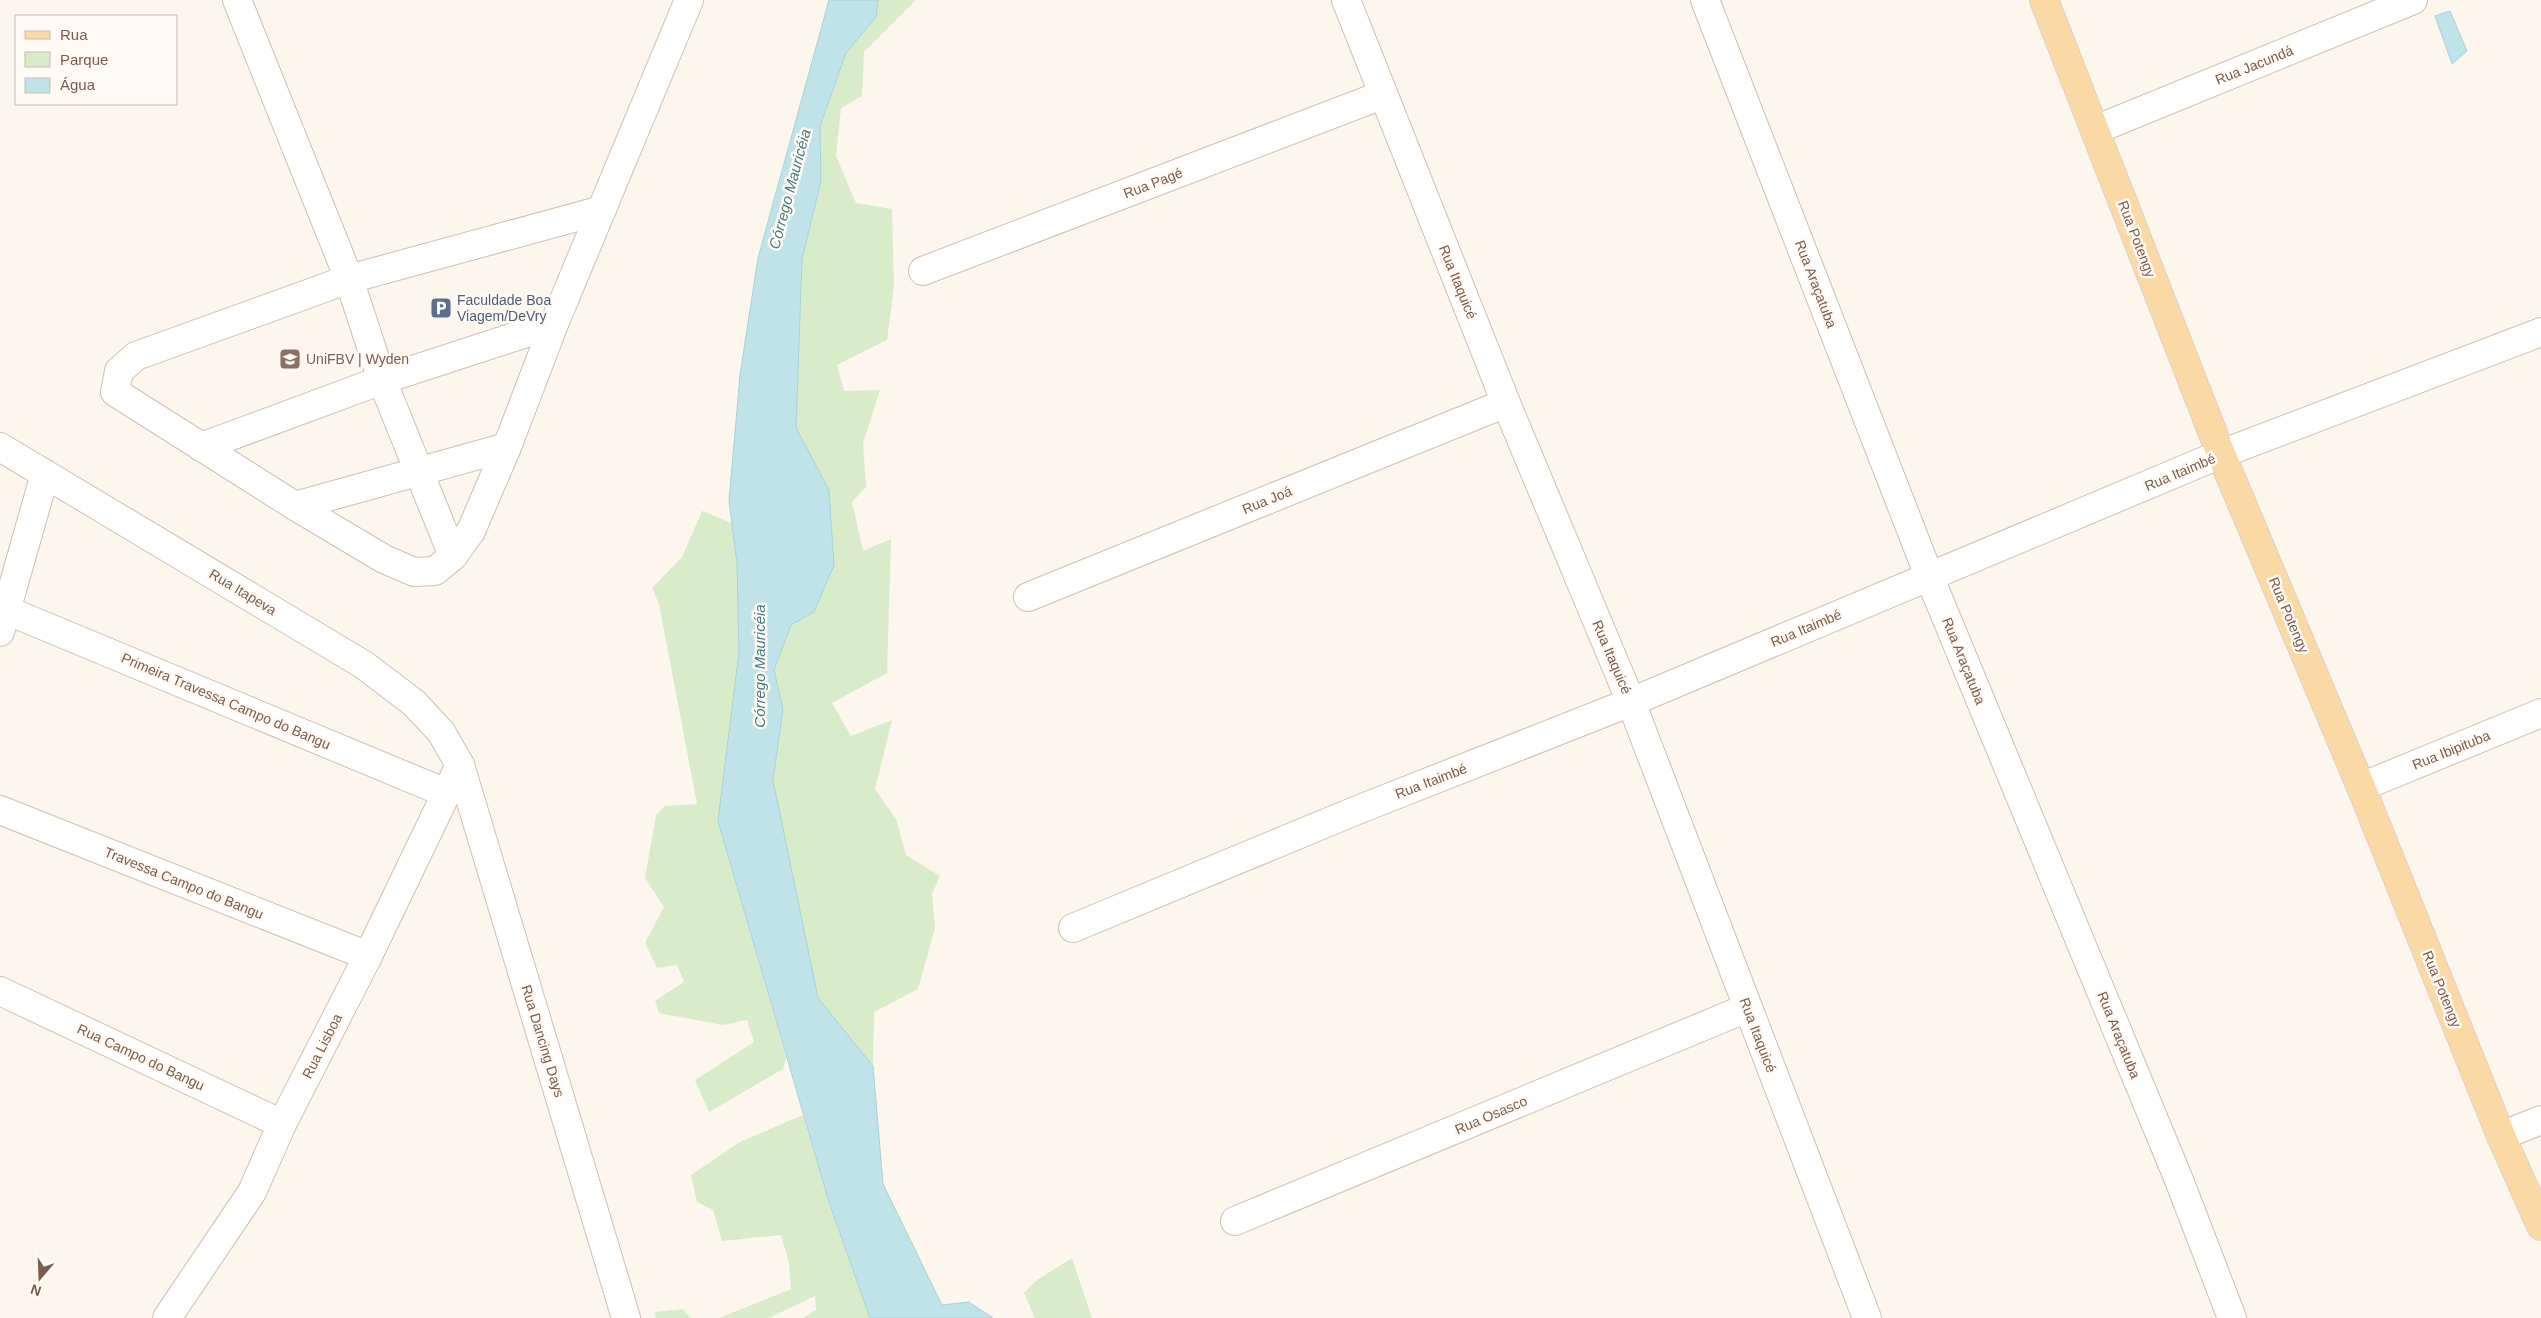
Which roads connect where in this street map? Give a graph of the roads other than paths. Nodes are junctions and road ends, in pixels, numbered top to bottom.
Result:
1 (237, 0) edge
2 (688, 0) edge
3 (1346, 0) edge
4 (1705, 0) edge
5 (2044, 0) edge
6 (2413, 0) edge
7 (1382, 95) junction
8 (2095, 130) junction
9 (602, 210) junction
10 (923, 270) dead end
11 (349, 279) junction
12 (554, 324) junction
13 (2541, 332) edge
14 (382, 380) junction
15 (1506, 403) junction
16 (0, 447) edge
17 (201, 447) junction
18 (507, 447) junction
19 (2221, 454) junction
20 (421, 471) junction
21 (45, 474) junction
22 (296, 506) junction
23 (453, 556) junction
24 (1930, 576) junction
25 (1028, 597) dead end
26 (3, 621) edge
27 (1631, 702) junction
28 (2541, 713) edge
29 (460, 765) junction
30 (2361, 787) junction
31 (446, 793) junction
32 (0, 810) edge
33 (1073, 928) dead end
34 (368, 956) junction
35 (0, 991) edge
36 (1748, 1008) junction
37 (2541, 1120) edge
38 (282, 1124) junction
39 (2501, 1136) junction
40 (1235, 1221) dead end
41 (2541, 1226) edge
42 (1865, 1317) edge
43 (166, 1318) edge
44 (626, 1318) edge
45 (2232, 1318) edge

1 - 11 street
2 - 9 street
3 - 7 street, Rua Itaquicé
4 - 24 street, Rua Araçatuba
5 - 8 main road, Rua Potengy
6 - 8 street, Rua Jacundá
7 - 10 street, Rua Pagé
7 - 15 street, Rua Itaquicé
8 - 19 main road, Rua Potengy
9 - 11 street
9 - 12 street
11 - 14 street
11 - 17 street
12 - 14 street
12 - 18 street
13 - 19 street, Rua Itaimbé
14 - 17 street
14 - 20 street
15 - 25 street, Rua Joá
15 - 27 street, Rua Itaquicé
16 - 21 street, Rua Itapeva
17 - 22 street
18 - 20 street
18 - 23 street
19 - 24 street, Rua Itaimbé
19 - 30 main road, Rua Potengy
20 - 22 street
20 - 23 street
21 - 26 street
21 - 29 street, Rua Itapeva
22 - 23 street
24 - 27 street, Rua Itaimbé
24 - 45 street, Rua Araçatuba
26 - 31 street, Primeira Travessa Campo do Bangu
27 - 33 street, Rua Itaimbé
27 - 36 street, Rua Itaquicé
28 - 30 street, Rua Ibipituba
29 - 31 street, Rua Lisboa
29 - 44 street, Rua Dancing Days
30 - 39 main road, Rua Potengy
31 - 34 street, Rua Lisboa
32 - 34 street, Travessa Campo do Bangu
34 - 38 street, Rua Lisboa
35 - 38 street, Rua Campo do Bangu
36 - 40 street, Rua Osasco
36 - 42 street, Rua Itaquicé
37 - 39 street
38 - 43 street, Rua Lisboa
39 - 41 main road, Rua Potengy

